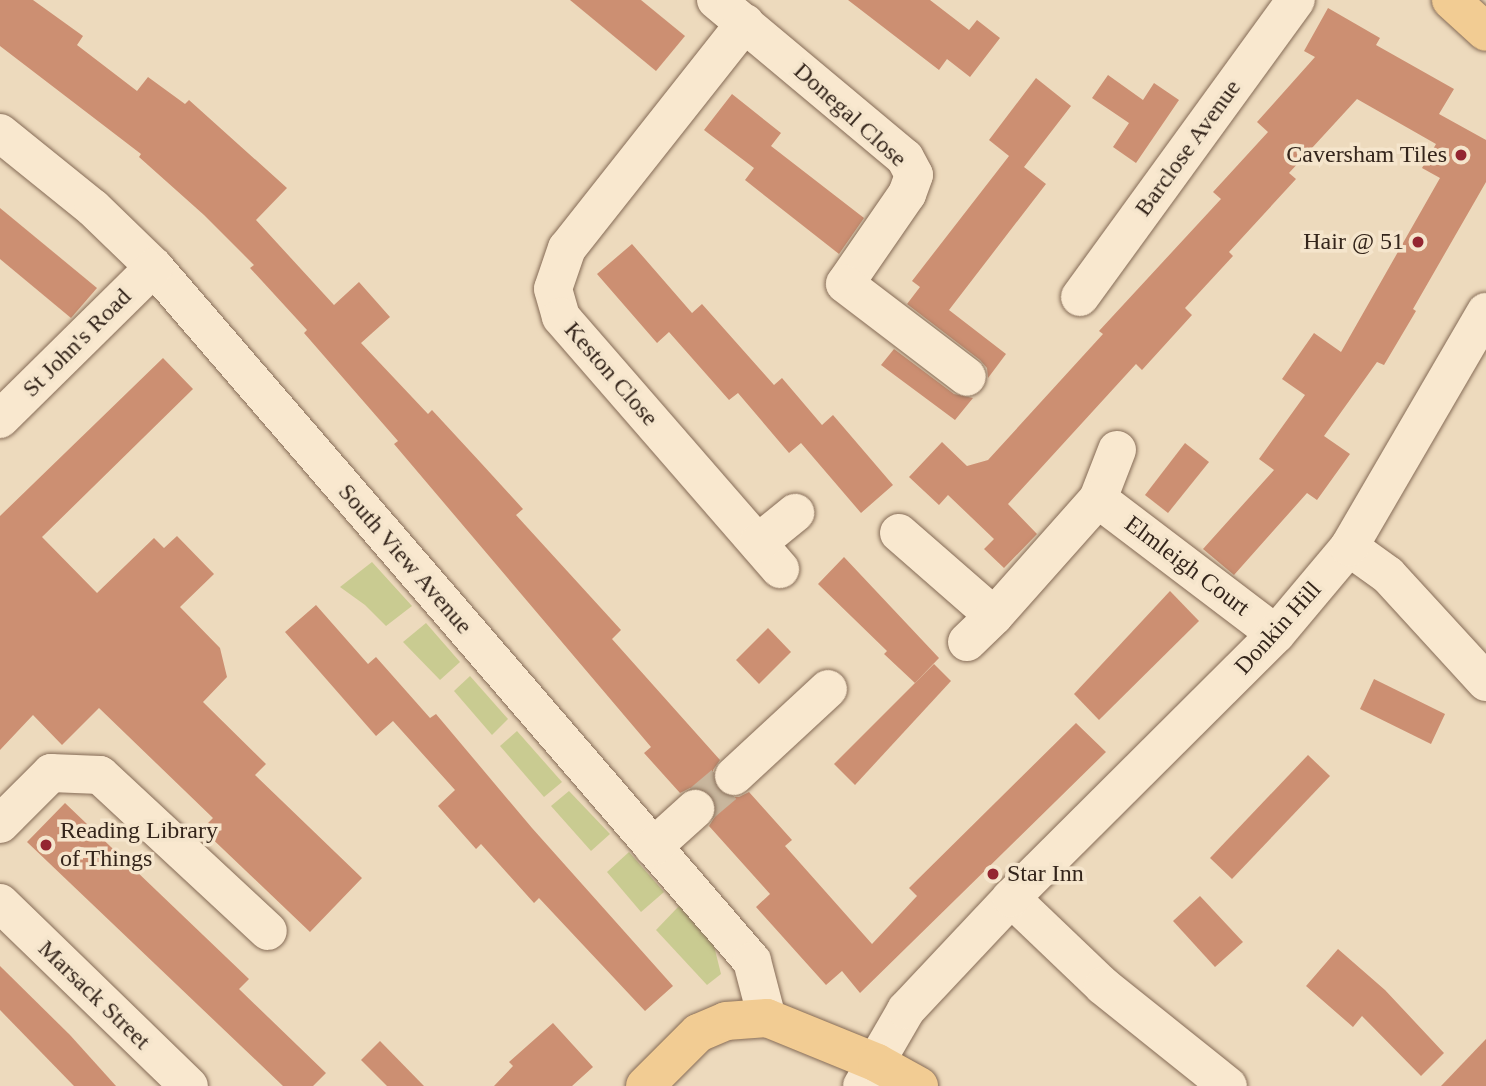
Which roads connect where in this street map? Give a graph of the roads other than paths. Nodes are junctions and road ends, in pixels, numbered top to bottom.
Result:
1 (1296, 0) edge
2 (1451, 0) edge
3 (730, 12) edge
4 (1486, 32) edge
5 (0, 133) edge
6 (154, 267) junction
7 (1080, 297) dead end
8 (1486, 312) edge
9 (967, 377) dead end
10 (0, 419) edge
11 (1117, 450) dead end
12 (1098, 499) junction
13 (795, 513) dead end
14 (899, 533) dead end
15 (1349, 547) junction
16 (994, 616) junction
17 (1276, 634) junction
18 (967, 642) dead end
19 (1486, 682) edge
20 (828, 689) dead end
21 (734, 776) tunnel mouth
22 (695, 809) tunnel mouth
23 (0, 824) edge
24 (653, 847) junction
25 (1011, 898) junction
26 (0, 903) edge
27 (268, 931) dead end
28 (767, 1018) junction
29 (870, 1075) edge
30 (189, 1086) edge
31 (645, 1086) edge
32 (919, 1086) edge
33 (1228, 1086) edge

1 - 7 street, Barclose Avenue
2 - 4 main road
3 - 9 street, Donegal Close
3 - 13 street, Keston Close
5 - 6 street, South View Avenue
6 - 10 street, St John's Road
6 - 24 street, South View Avenue
8 - 15 street, Donkin Hill
11 - 12 street
12 - 16 street
12 - 17 street, Elmleigh Court
14 - 16 street
15 - 17 street, Donkin Hill
15 - 19 street
16 - 18 street
17 - 25 street, Donkin Hill
20 - 21 street
22 - 24 street
23 - 27 street
24 - 28 street, South View Avenue
25 - 29 street, Donkin Hill
25 - 33 street
26 - 30 street, Marsack Street
28 - 29 main road
28 - 31 main road
29 - 32 main road

